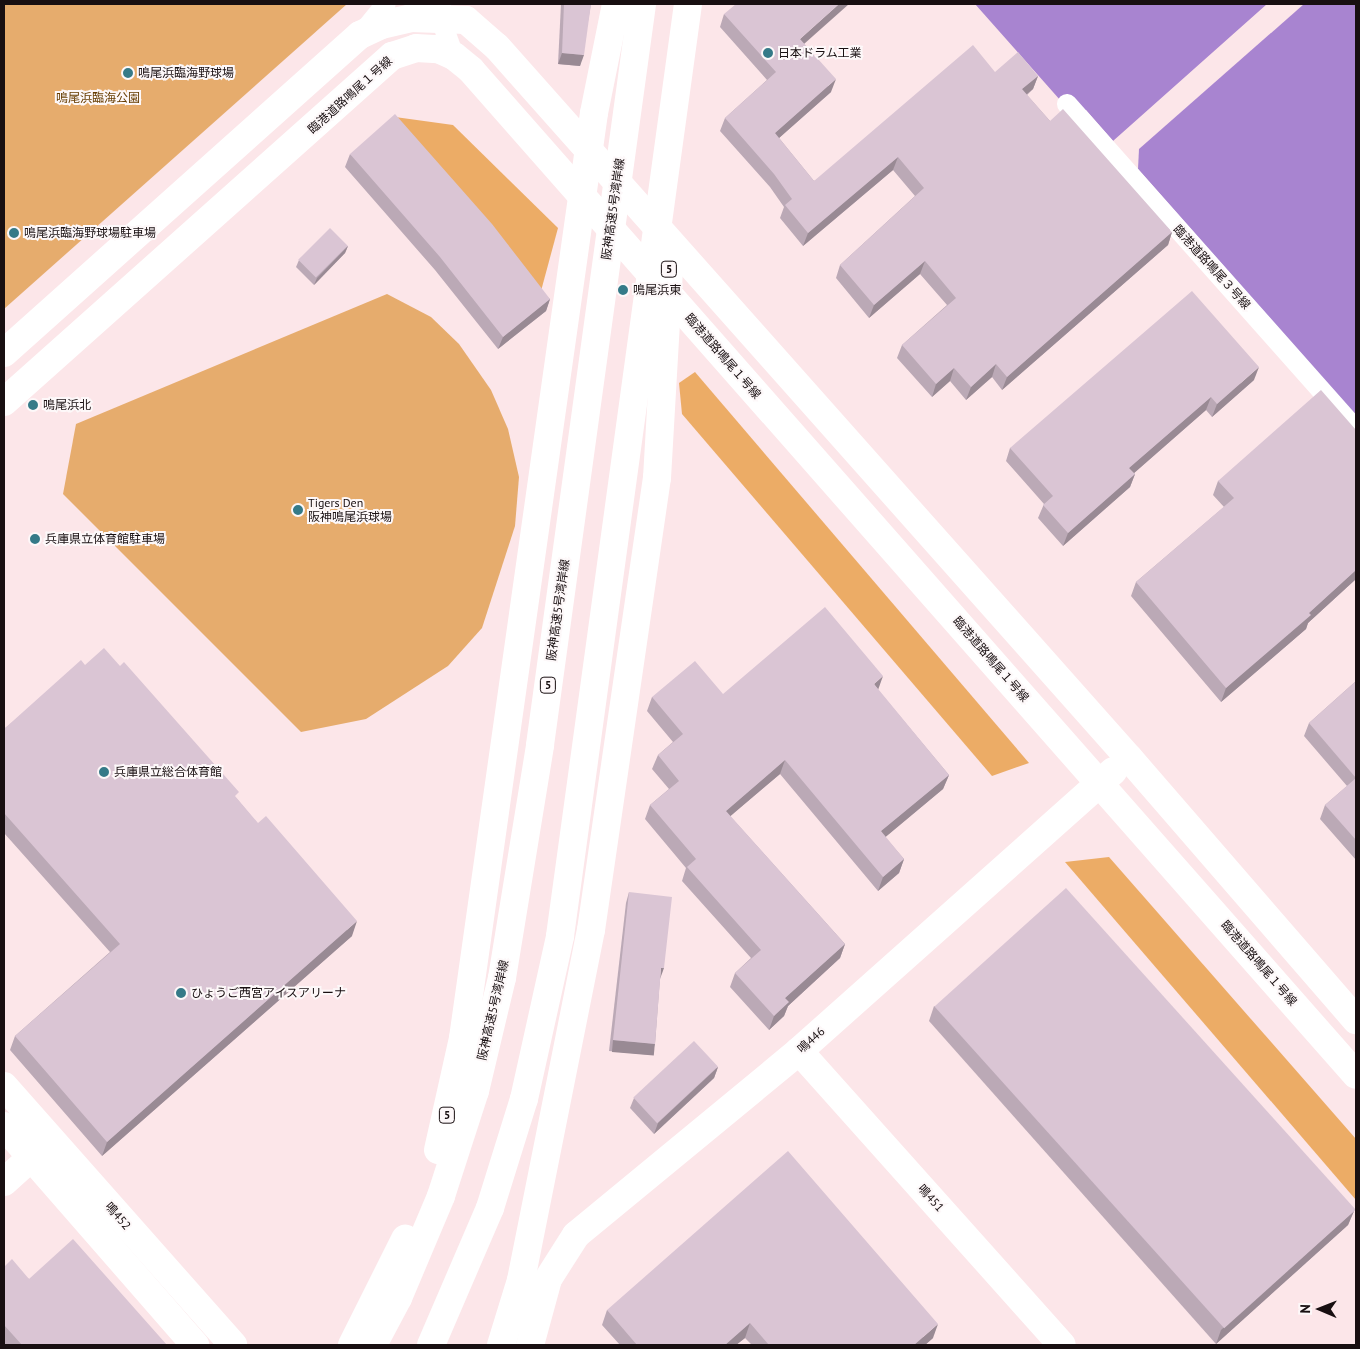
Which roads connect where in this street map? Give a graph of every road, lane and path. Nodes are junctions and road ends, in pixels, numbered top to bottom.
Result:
1 (386, 4) edge
2 (616, 4) edge
3 (642, 4) edge
4 (688, 4) edge
5 (453, 11) edge
6 (360, 35) junction
7 (454, 56) junction
8 (680, 60) junction
9 (1068, 104) dead end
10 (4, 353) edge
11 (4, 402) edge
12 (1356, 430) edge
13 (1130, 758) junction
14 (1100, 782) junction
15 (1356, 1020) edge
16 (799, 1051) junction
17 (1356, 1075) edge
18 (4, 1086) edge
19 (4, 1126) edge
20 (41, 1149) junction
21 (4, 1182) edge
22 (195, 1345) edge
23 (232, 1345) edge
24 (352, 1345) edge
25 (374, 1345) edge
26 (431, 1345) edge
27 (501, 1345) edge
28 (530, 1345) edge
29 (1062, 1345) edge

1 - 6 street
2 - 24 main road, 5
3 - 25 main road, 阪神高速5号湾岸線 / 5
4 - 8 main road, 5
5 - 6 main road
5 - 7 street
5 - 13 main road
6 - 10 main road
7 - 11 main road, 臨港道路鳴尾１号線
7 - 14 main road, 臨港道路鳴尾１号線
8 - 26 main road, 5
8 - 27 main road, 5
9 - 12 street, 臨港道路鳴尾３号線
13 - 14 main road, 鳴446
13 - 15 main road
14 - 16 main road, 鳴446
14 - 17 main road, 臨港道路鳴尾１号線
16 - 28 main road, 鳴446
16 - 29 main road, 鳴451
18 - 20 main road, 鳴452
19 - 20 main road, 鳴452
20 - 21 main road
20 - 22 main road, 鳴452
20 - 23 main road, 鳴452

